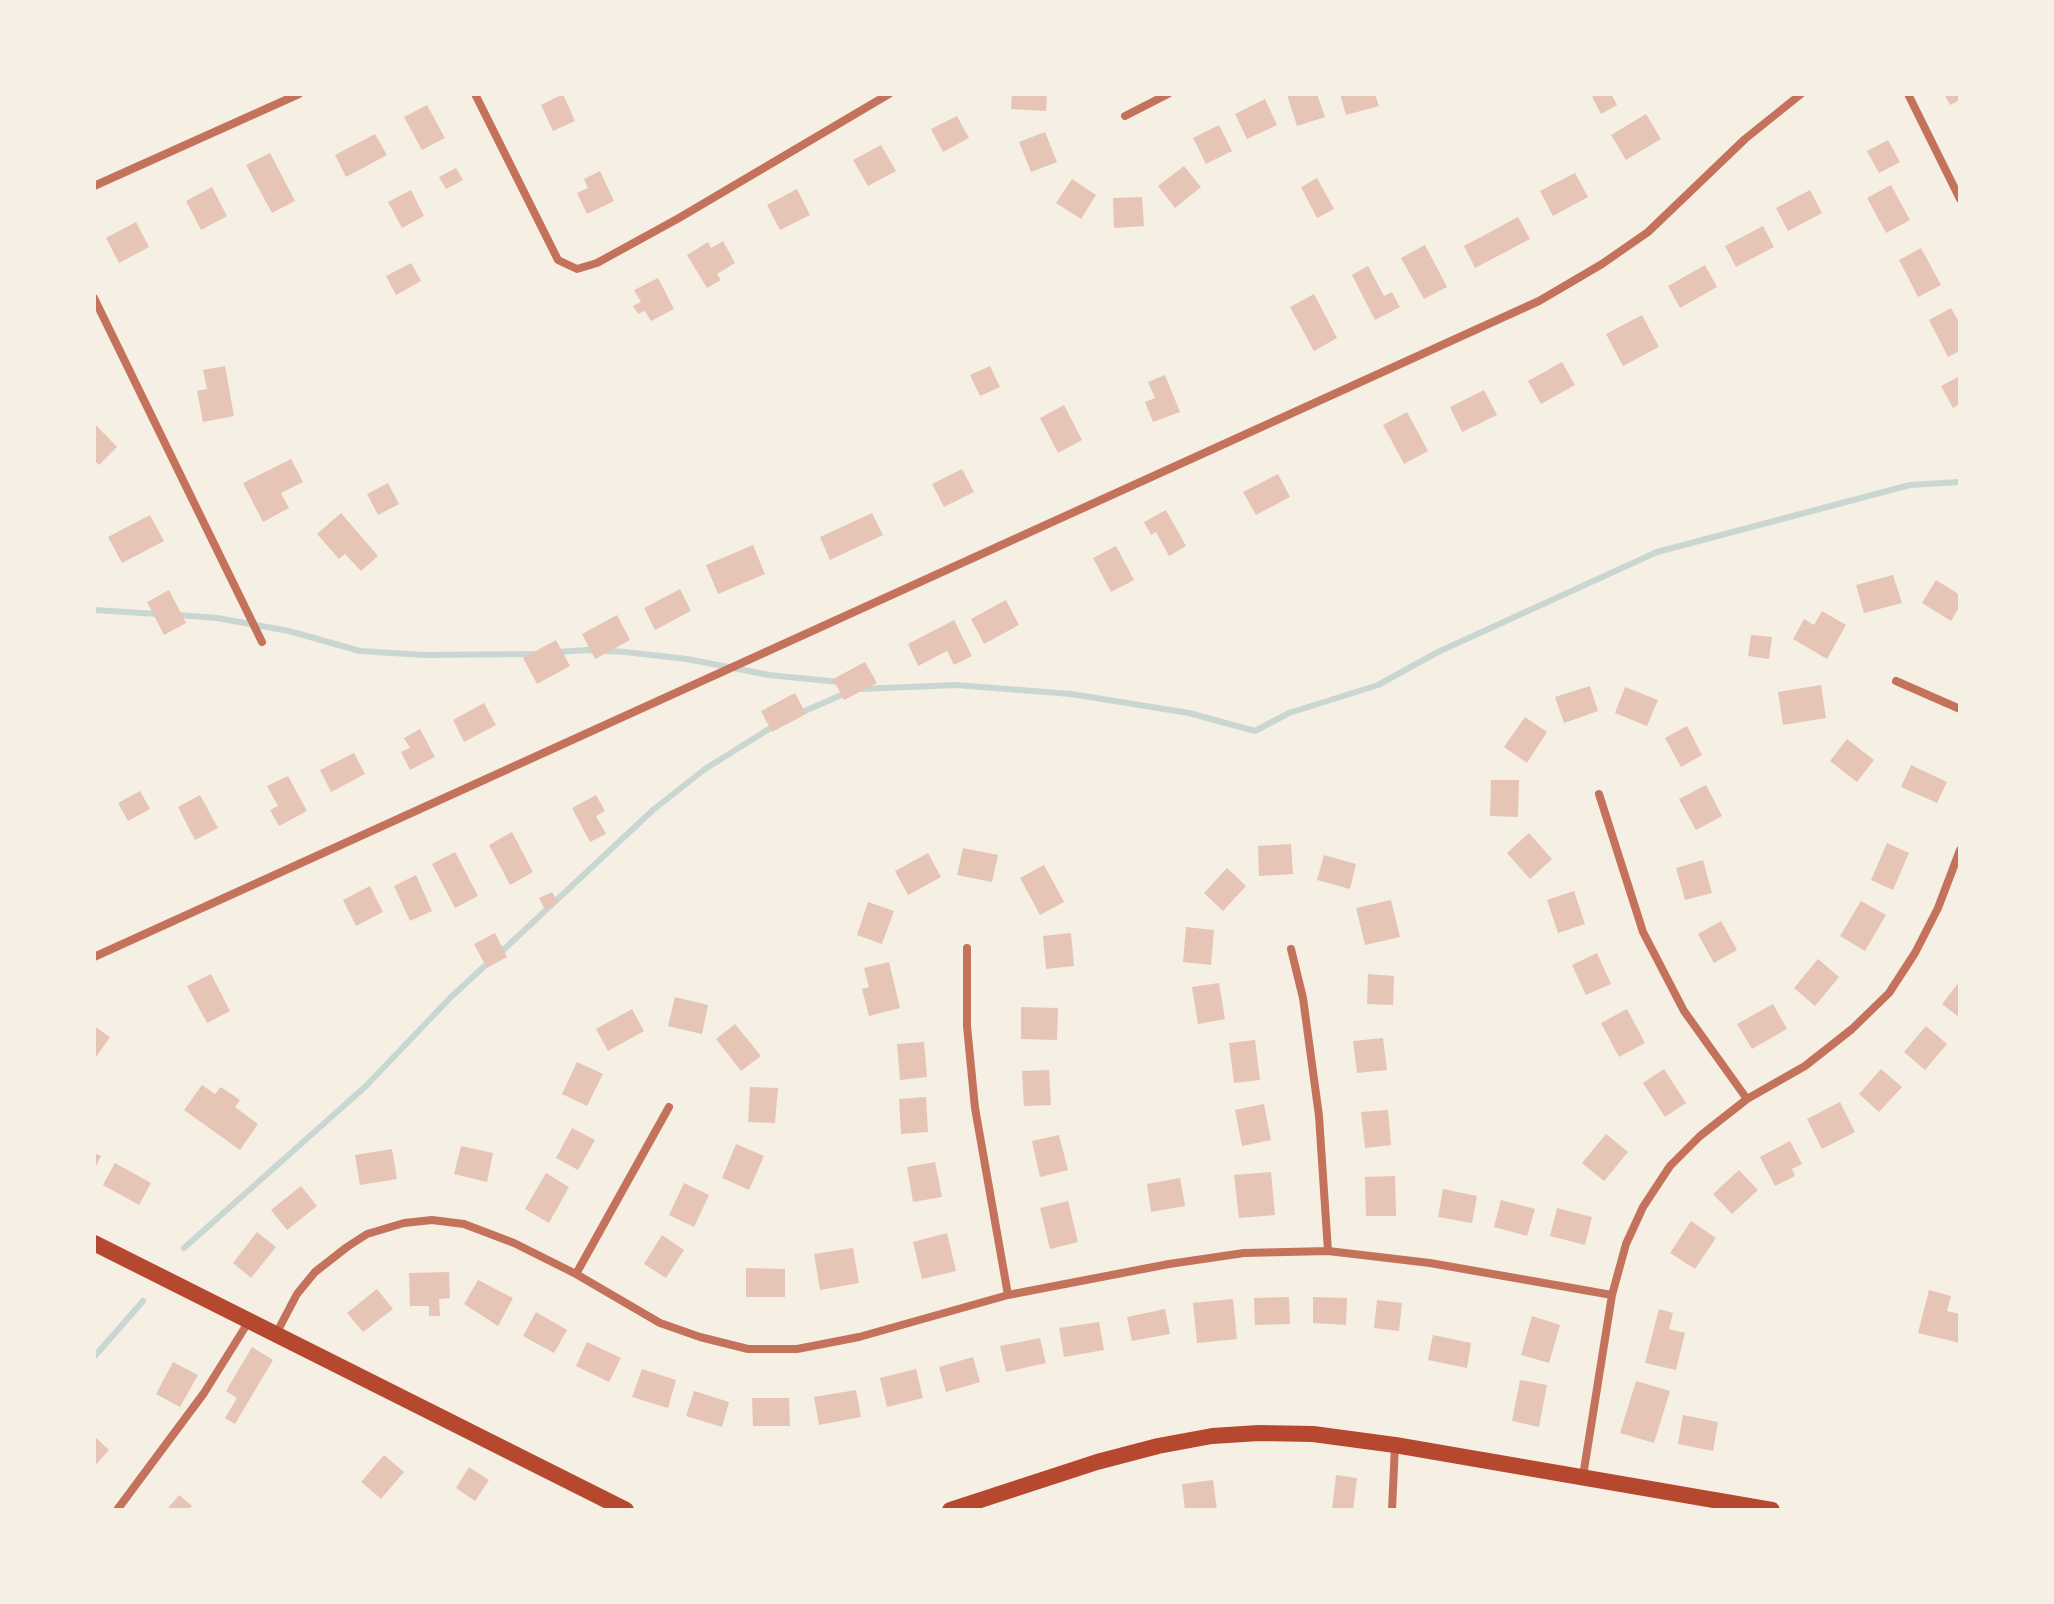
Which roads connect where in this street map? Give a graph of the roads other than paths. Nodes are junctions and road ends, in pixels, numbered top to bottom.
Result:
1 (299, 94) edge
2 (475, 94) edge
3 (889, 94) edge
4 (1168, 94) edge
5 (1801, 94) edge
6 (1908, 94) edge
7 (1125, 116) dead end
8 (94, 186) edge
9 (1960, 199) edge
10 (94, 298) edge
11 (262, 642) dead end
12 (1896, 681) dead end
13 (1960, 709) edge
14 (1599, 794) dead end
15 (1960, 850) edge
16 (967, 948) dead end
17 (1291, 949) dead end
18 (94, 957) edge
19 (1747, 1099) junction
20 (669, 1107) dead end
21 (94, 1243) edge
22 (1328, 1251) junction
23 (576, 1274) junction
24 (1008, 1295) junction
25 (1612, 1295) junction
26 (249, 1321) junction
27 (276, 1334) junction
28 (1395, 1445) junction
29 (1583, 1476) junction
30 (117, 1510) edge
31 (626, 1510) edge
32 (950, 1510) edge
33 (1392, 1510) edge
34 (1772, 1510) edge

1 - 8 street
2 - 3 street
4 - 7 street
5 - 18 street
6 - 9 street
10 - 11 street
12 - 13 street
14 - 19 street
15 - 19 street
16 - 24 street
17 - 22 street
19 - 25 street
20 - 23 street
21 - 26 main road
22 - 24 street
22 - 25 street
23 - 24 street
23 - 27 street
25 - 29 street
26 - 27 main road
26 - 30 street
27 - 31 main road
28 - 29 main road
28 - 32 main road
28 - 33 street
29 - 34 main road

